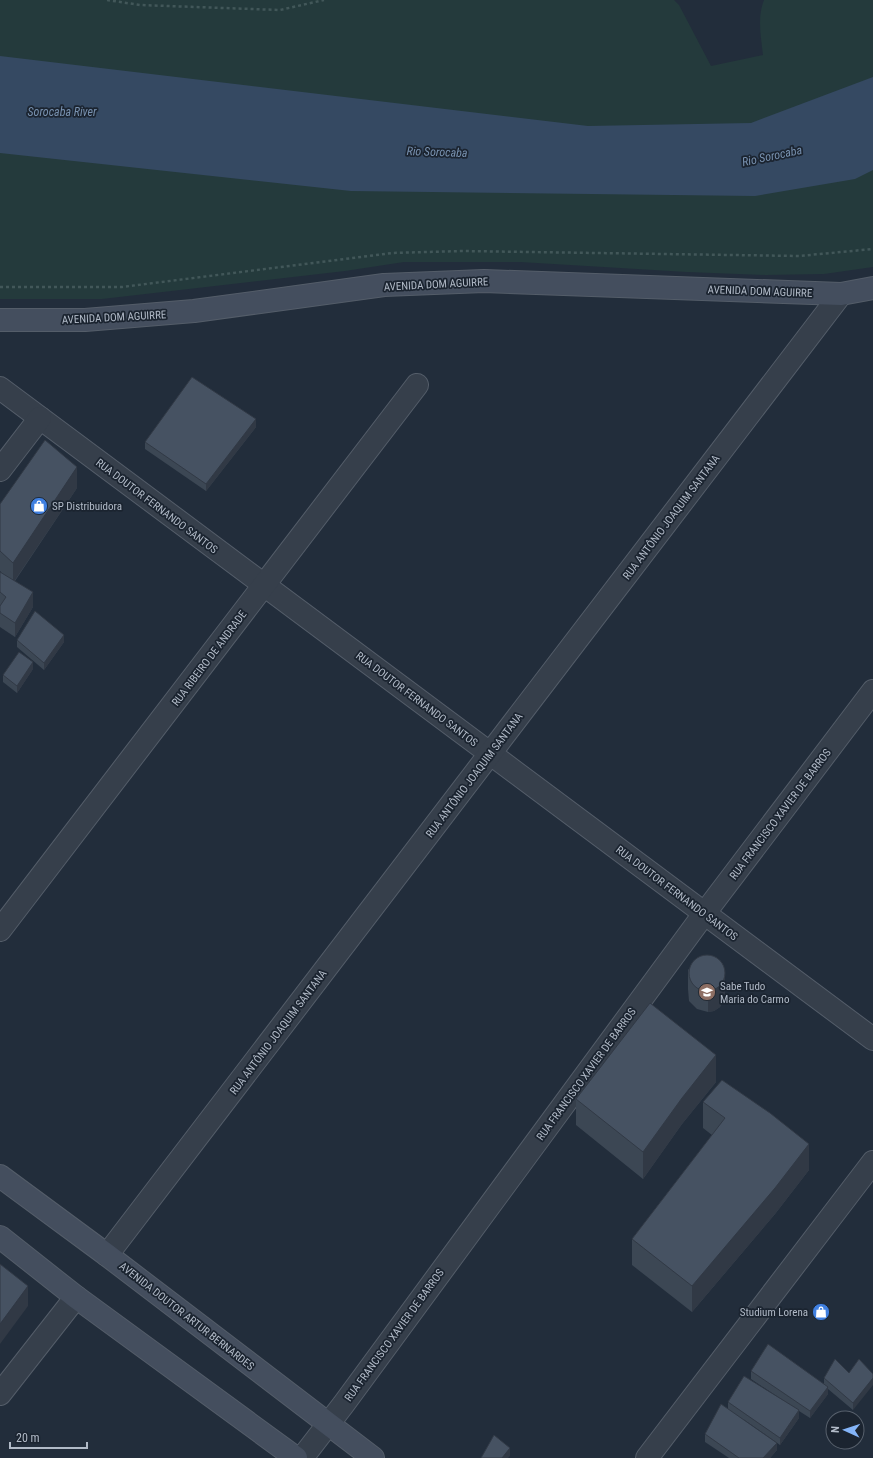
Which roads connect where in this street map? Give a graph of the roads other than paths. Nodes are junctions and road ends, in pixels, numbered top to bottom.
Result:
1 (873, 288) edge
2 (842, 294) junction
3 (0, 320) edge
4 (417, 385) dead end
5 (0, 388) edge
6 (40, 418) junction
7 (0, 470) edge
8 (264, 585) junction
9 (873, 691) edge
10 (490, 754) junction
11 (704, 914) junction
12 (0, 930) edge
13 (873, 1040) edge
14 (873, 1162) edge
15 (0, 1176) edge
16 (0, 1237) edge
17 (107, 1255) junction
18 (76, 1296) junction
19 (0, 1394) edge
20 (327, 1424) junction
21 (296, 1458) edge
22 (302, 1458) edge
23 (373, 1458) edge
24 (647, 1458) edge

1 - 2 main road, AVENIDA DOM AGUIRRE
2 - 3 main road, AVENIDA DOM AGUIRRE
2 - 10 street, RUA ANTÔNIO JOAQUIM SANTANA
4 - 8 street, RUA RIBEIRO DE ANDRADE
5 - 6 street, RUA DOUTOR FERNANDO SANTOS
6 - 7 street
6 - 8 street, RUA DOUTOR FERNANDO SANTOS
8 - 10 street, RUA DOUTOR FERNANDO SANTOS
8 - 12 street, RUA RIBEIRO DE ANDRADE
9 - 11 street, RUA FRANCISCO XAVIER DE BARROS
10 - 11 street, RUA DOUTOR FERNANDO SANTOS
10 - 17 street, RUA ANTÔNIO JOAQUIM SANTANA
11 - 13 street, RUA DOUTOR FERNANDO SANTOS
11 - 20 street, RUA FRANCISCO XAVIER DE BARROS
14 - 24 street
15 - 17 main road, AVENIDA DOUTOR ARTUR BERNARDES
16 - 18 main road
17 - 20 main road, AVENIDA DOUTOR ARTUR BERNARDES
18 - 19 street
18 - 21 main road
20 - 22 street, RUA FRANCISCO XAVIER DE BARROS
20 - 23 main road, AVENIDA DOUTOR ARTUR BERNARDES

